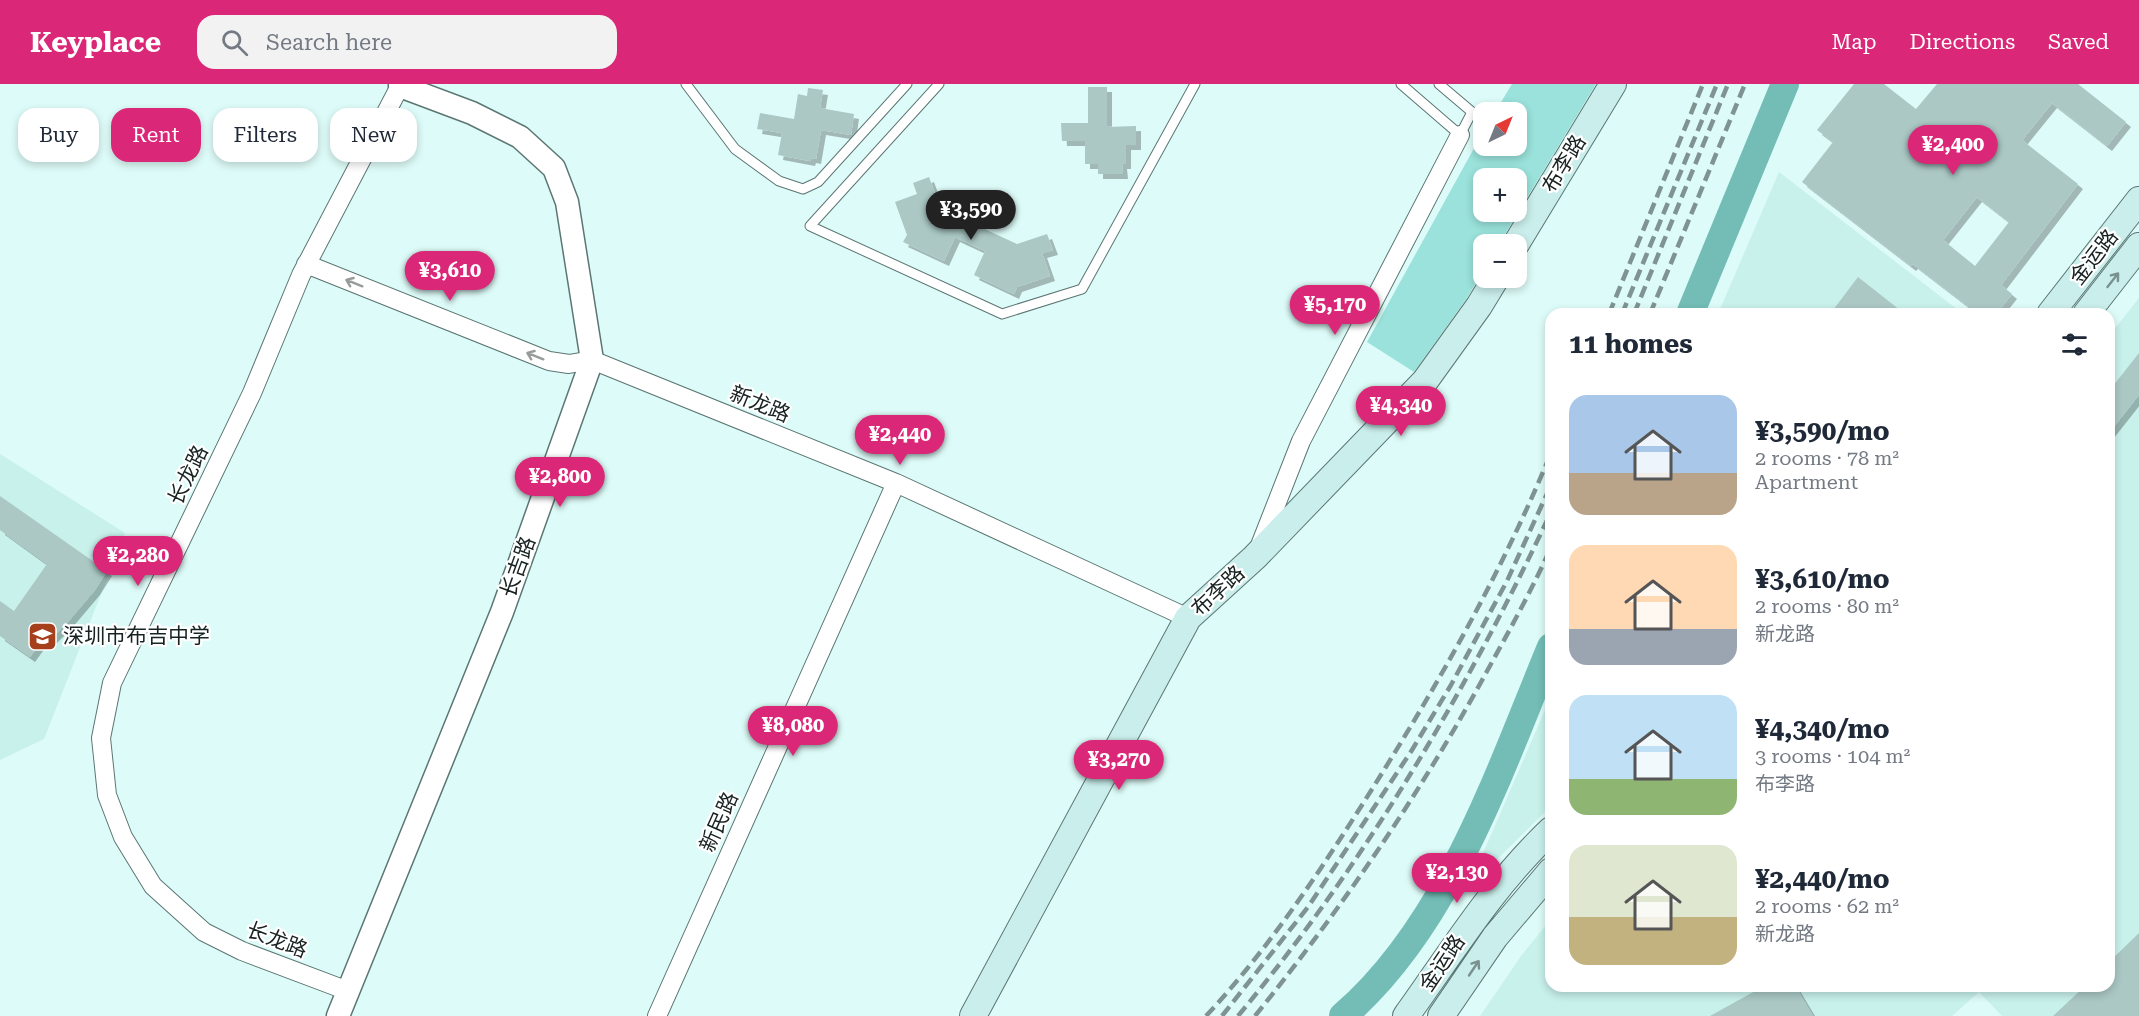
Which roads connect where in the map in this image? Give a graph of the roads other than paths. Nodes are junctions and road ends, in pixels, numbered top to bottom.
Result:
1 (686, 84) edge
2 (907, 84) edge
3 (939, 84) edge
4 (1195, 84) edge
5 (1401, 84) edge
6 (1439, 84) edge
7 (1612, 84) edge
8 (401, 85) edge
9 (1451, 88) edge
10 (1460, 135) junction
11 (2139, 200) edge
12 (1522, 234) edge
13 (2139, 246) edge
14 (306, 264) junction
15 (1490, 288) edge
16 (2055, 308) edge
17 (2091, 308) edge
18 (592, 360) junction
19 (896, 483) junction
20 (1255, 557) junction
21 (1188, 618) junction
22 (1545, 836) edge
23 (1545, 878) edge
24 (348, 991) junction
25 (338, 1016) edge
26 (657, 1016) edge
27 (973, 1016) edge
28 (1406, 1016) edge
29 (1441, 1016) edge

1 - 2 lane
3 - 4 lane
5 - 10 lane
6 - 9 lane
7 - 12 main road, 布李路
8 - 14 street, 长龙路
8 - 18 street, 长吉路
9 - 10 lane
10 - 20 street
11 - 16 main road, 金运路
17 -> 13 main road, 金运路
18 -> 14 street, 新龙路
14 - 24 street, 长龙路
15 - 20 main road, 布李路
18 - 19 street, 新龙路
18 - 24 street, 长吉路
19 - 21 street, 新龙路
19 - 26 street, 新民路
20 - 21 main road, 布李路
21 - 27 main road, 布李路
22 - 28 main road, 金运路
29 -> 23 main road, 金运路
24 - 25 street, 长吉路

